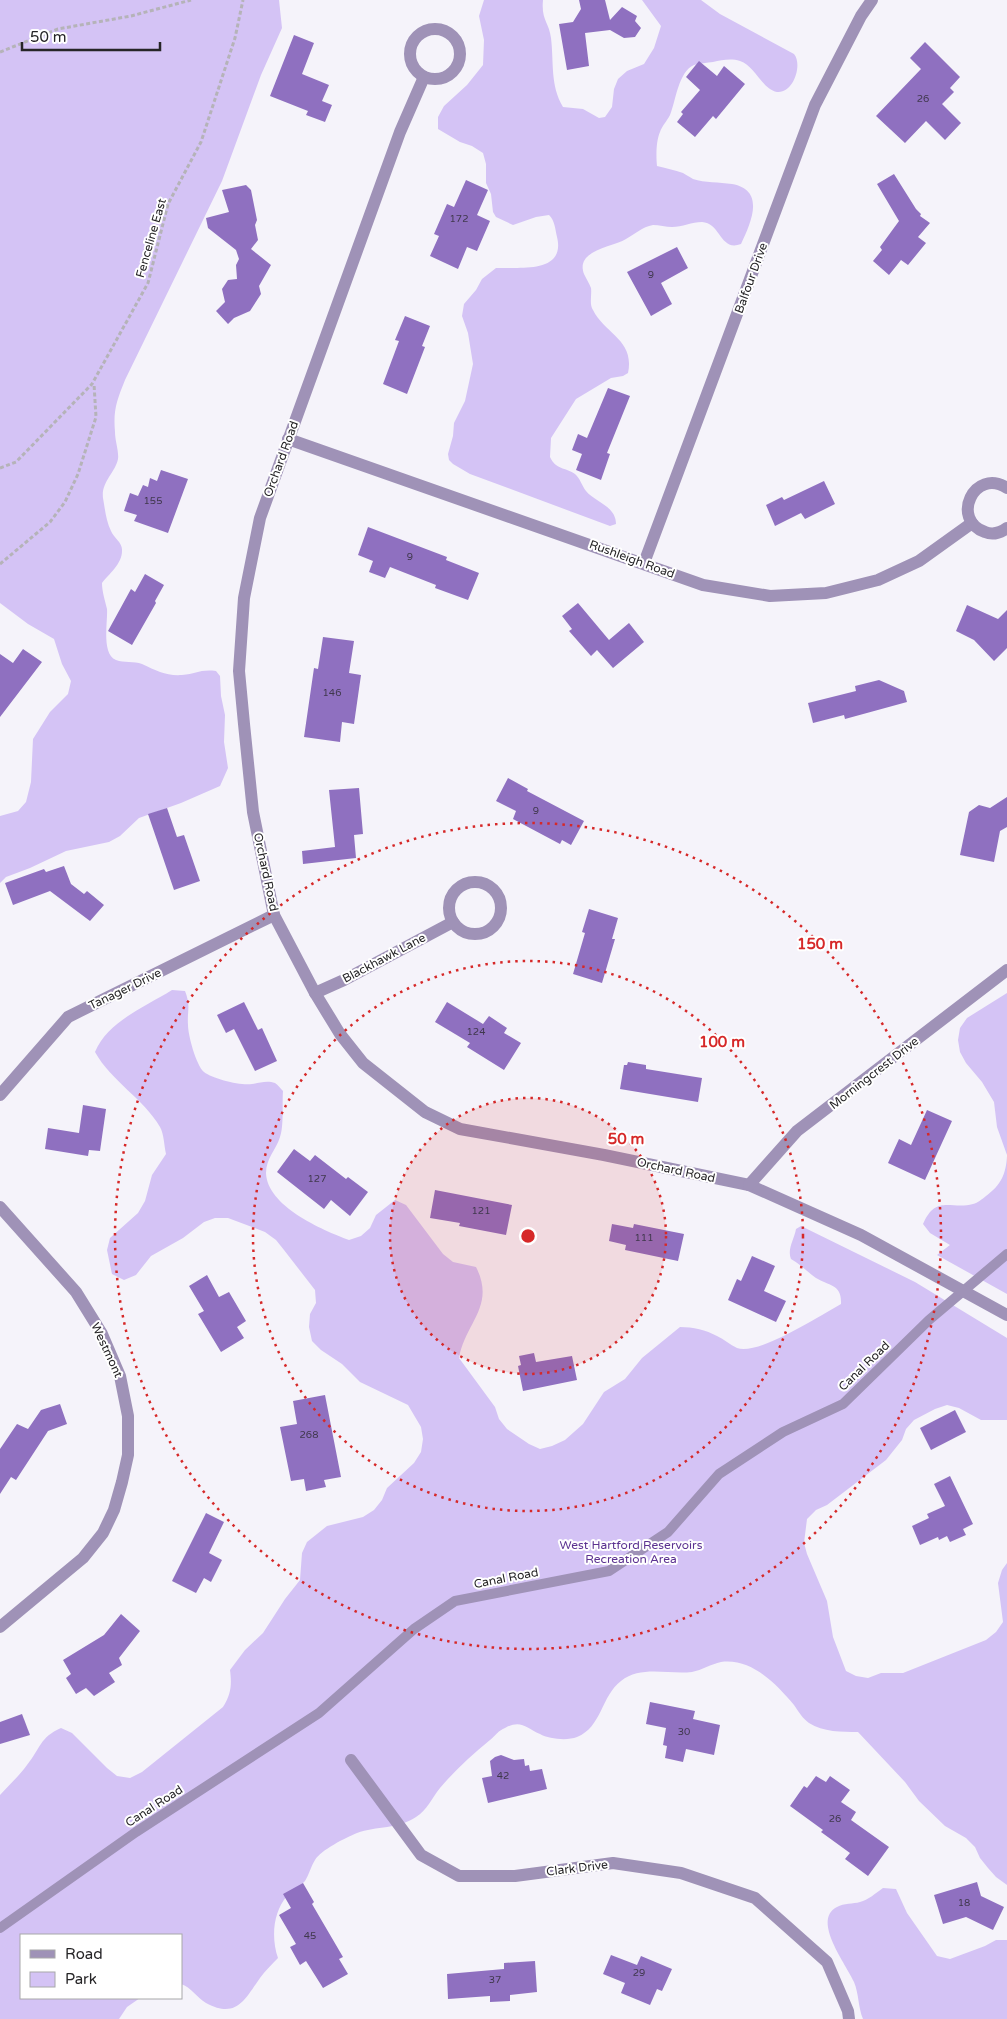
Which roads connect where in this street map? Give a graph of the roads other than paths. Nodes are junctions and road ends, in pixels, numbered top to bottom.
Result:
1 (872, 0) edge
2 (424, 77) junction
3 (288, 439) junction
4 (1007, 488) edge
5 (972, 523) junction
6 (1007, 528) edge
7 (644, 563) junction
8 (274, 914) junction
9 (453, 922) junction
10 (1007, 970) edge
11 (315, 992) junction
12 (0, 1095) edge
13 (748, 1185) junction
14 (0, 1207) edge
15 (1007, 1254) edge
16 (964, 1291) junction
17 (1007, 1315) edge
18 (0, 1627) edge
19 (350, 1760) dead end
20 (0, 1928) edge
21 (849, 2019) edge

1 - 7 street, Balfour Drive
2 - 2 street
2 - 3 street, Orchard Road
3 - 7 street, Rushleigh Road
3 - 8 street, Orchard Road
4 - 5 street
5 - 6 street
5 - 7 street, Rushleigh Road
8 - 11 street, Orchard Road
8 - 12 street, Tanager Drive
9 - 9 street
9 - 11 street, Blackhawk Lane
10 - 13 street, Morningcrest Drive
11 - 13 street, Orchard Road
13 - 16 street, Orchard Road
14 - 18 street, Westmont
15 - 16 lane, Canal Road
16 - 17 street, Orchard Road
16 - 20 lane, Canal Road
19 - 21 street, Clark Drive

